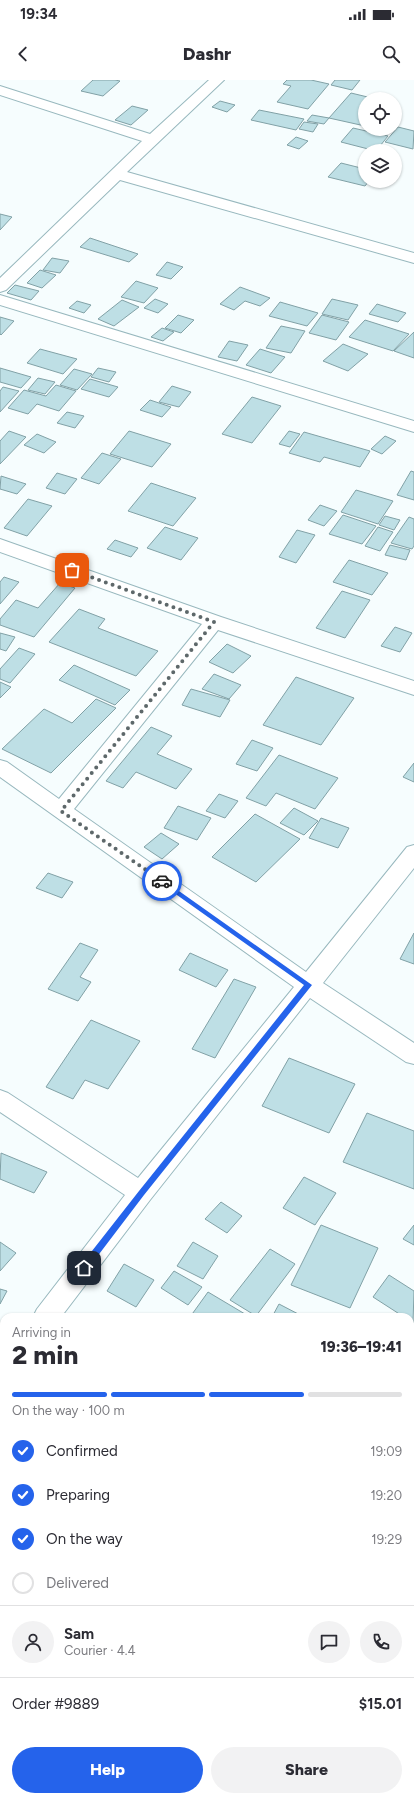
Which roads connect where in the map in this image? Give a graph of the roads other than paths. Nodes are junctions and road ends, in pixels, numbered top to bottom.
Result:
1 (217, 80) edge
2 (0, 90) edge
3 (152, 140) junction
4 (116, 174) junction
5 (414, 258) edge
6 (0, 287) edge
7 (0, 300) edge
8 (414, 427) edge
9 (0, 545) edge
10 (214, 622) junction
11 (414, 688) edge
12 (0, 768) edge
13 (61, 811) junction
14 (414, 853) edge
15 (308, 985) junction
16 (414, 1055) edge
17 (0, 1100) edge
18 (141, 1193) junction
19 (49, 1313) edge

1 - 3 street
2 - 3 street
3 - 4 street
4 - 5 street
4 - 6 street
7 - 8 street
9 - 10 street
10 - 11 street
10 - 13 street
12 - 13 street
13 - 15 street
14 - 15 street
15 - 16 street
15 - 18 street
17 - 18 street
18 - 19 street

